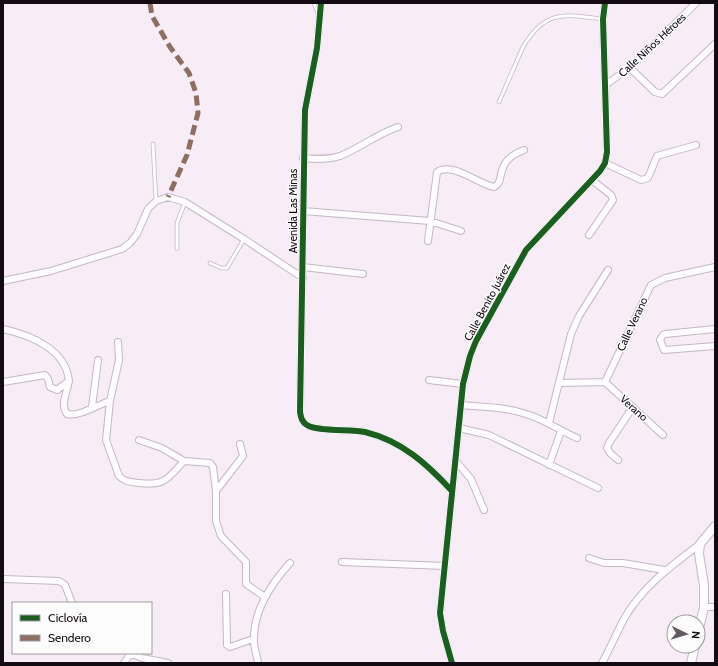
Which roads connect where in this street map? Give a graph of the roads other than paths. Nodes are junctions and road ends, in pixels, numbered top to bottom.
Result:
1 (314, 3) edge
2 (321, 3) edge
3 (605, 3) edge
4 (696, 3) edge
5 (320, 17) junction
6 (603, 19) junction
7 (715, 44) edge
8 (630, 68) junction
9 (605, 85) junction
10 (498, 102) dead end
11 (398, 127) dead end
12 (153, 144) dead end
13 (696, 145) dead end
14 (524, 150) dead end
15 (303, 158) junction
16 (605, 163) junction
17 (592, 180) junction
18 (156, 201) junction
19 (185, 202) junction
20 (303, 211) junction
21 (430, 221) junction
22 (461, 231) dead end
23 (589, 236) dead end
24 (244, 239) junction
25 (428, 241) dead end
26 (177, 249) dead end
27 (210, 263) dead end
28 (715, 267) edge
29 (303, 268) junction
30 (608, 270) dead end
31 (363, 274) dead end
32 (303, 278) junction
33 (3, 281) edge
34 (3, 329) edge
35 (715, 329) edge
36 (118, 342) dead end
37 (715, 346) edge
38 (98, 360) dead end
39 (429, 380) dead end
40 (68, 381) junction
41 (3, 382) edge
42 (606, 382) junction
43 (560, 383) junction
44 (463, 384) junction
45 (110, 401) junction
46 (461, 405) junction
47 (92, 407) junction
48 (633, 407) junction
49 (549, 423) junction
50 (459, 428) junction
51 (561, 431) junction
52 (663, 434) dead end
53 (577, 438) dead end
54 (139, 440) dead end
55 (240, 444) dead end
56 (456, 460) junction
57 (618, 460) dead end
58 (184, 461) junction
59 (549, 465) junction
60 (598, 488) dead end
61 (216, 491) junction
62 (452, 491) junction
63 (484, 510) dead end
64 (715, 526) edge
65 (700, 544) junction
66 (589, 558) dead end
67 (342, 562) dead end
68 (290, 563) dead end
69 (445, 566) junction
70 (664, 570) junction
71 (3, 579) edge
72 (226, 594) dead end
73 (265, 597) junction
74 (72, 602) edge
75 (704, 607) junction
76 (715, 607) edge
77 (702, 614) edge
78 (254, 639) junction
79 (130, 654) edge
80 (133, 654) edge
81 (124, 663) edge
82 (168, 663) edge
83 (258, 663) edge
84 (452, 663) edge
85 (602, 663) edge

1 - 5 lane
2 - 5 street, Avenida Las Minas
3 - 6 street
4 - 8 street, Calle Niños Héroes
5 - 15 street, Avenida Las Minas
6 - 9 street
6 - 10 lane
7 - 8 street
8 - 9 street, Calle Niños Héroes
9 - 16 street
11 - 15 street
12 - 18 lane
13 - 16 street
14 - 21 street
15 - 20 street, Avenida Las Minas
16 - 17 street, Calle Benito Juárez
17 - 23 street
17 - 44 street, Calle Benito Juárez
18 - 19 street
18 - 33 street
19 - 24 street
19 - 26 lane
20 - 21 street
20 - 29 street, Avenida Las Minas
21 - 22 street
21 - 25 street
24 - 27 lane
24 - 32 street
28 - 42 street, Calle Verano
29 - 31 street
29 - 32 street, Avenida Las Minas
30 - 43 street
32 - 62 street, Avenida Las Minas
34 - 40 street
35 - 37 street
36 - 45 street
38 - 47 street
39 - 44 street
40 - 41 street
40 - 47 street
42 - 43 street
42 - 48 street, Verano
43 - 49 street
44 - 46 street, Calle Benito Juárez
45 - 47 street
45 - 58 street
46 - 49 street
46 - 50 street, Calle Benito Juárez
48 - 52 street, Verano
48 - 57 street
49 - 51 street
50 - 56 street, Calle Benito Juárez
50 - 59 street
51 - 53 street
51 - 59 street
54 - 58 street
55 - 61 street
56 - 62 street, Calle Benito Juárez
56 - 63 street
58 - 61 street
59 - 60 street
61 - 73 street
62 - 69 street, Calle Benito Juárez
64 - 65 street
65 - 70 street
65 - 75 street
66 - 70 street
67 - 69 street
68 - 73 street
69 - 84 street, Calle Benito Juárez
70 - 85 street
71 - 74 street
72 - 78 street
73 - 78 street
75 - 76 street
75 - 77 street
78 - 83 street
79 - 81 street
80 - 82 street

